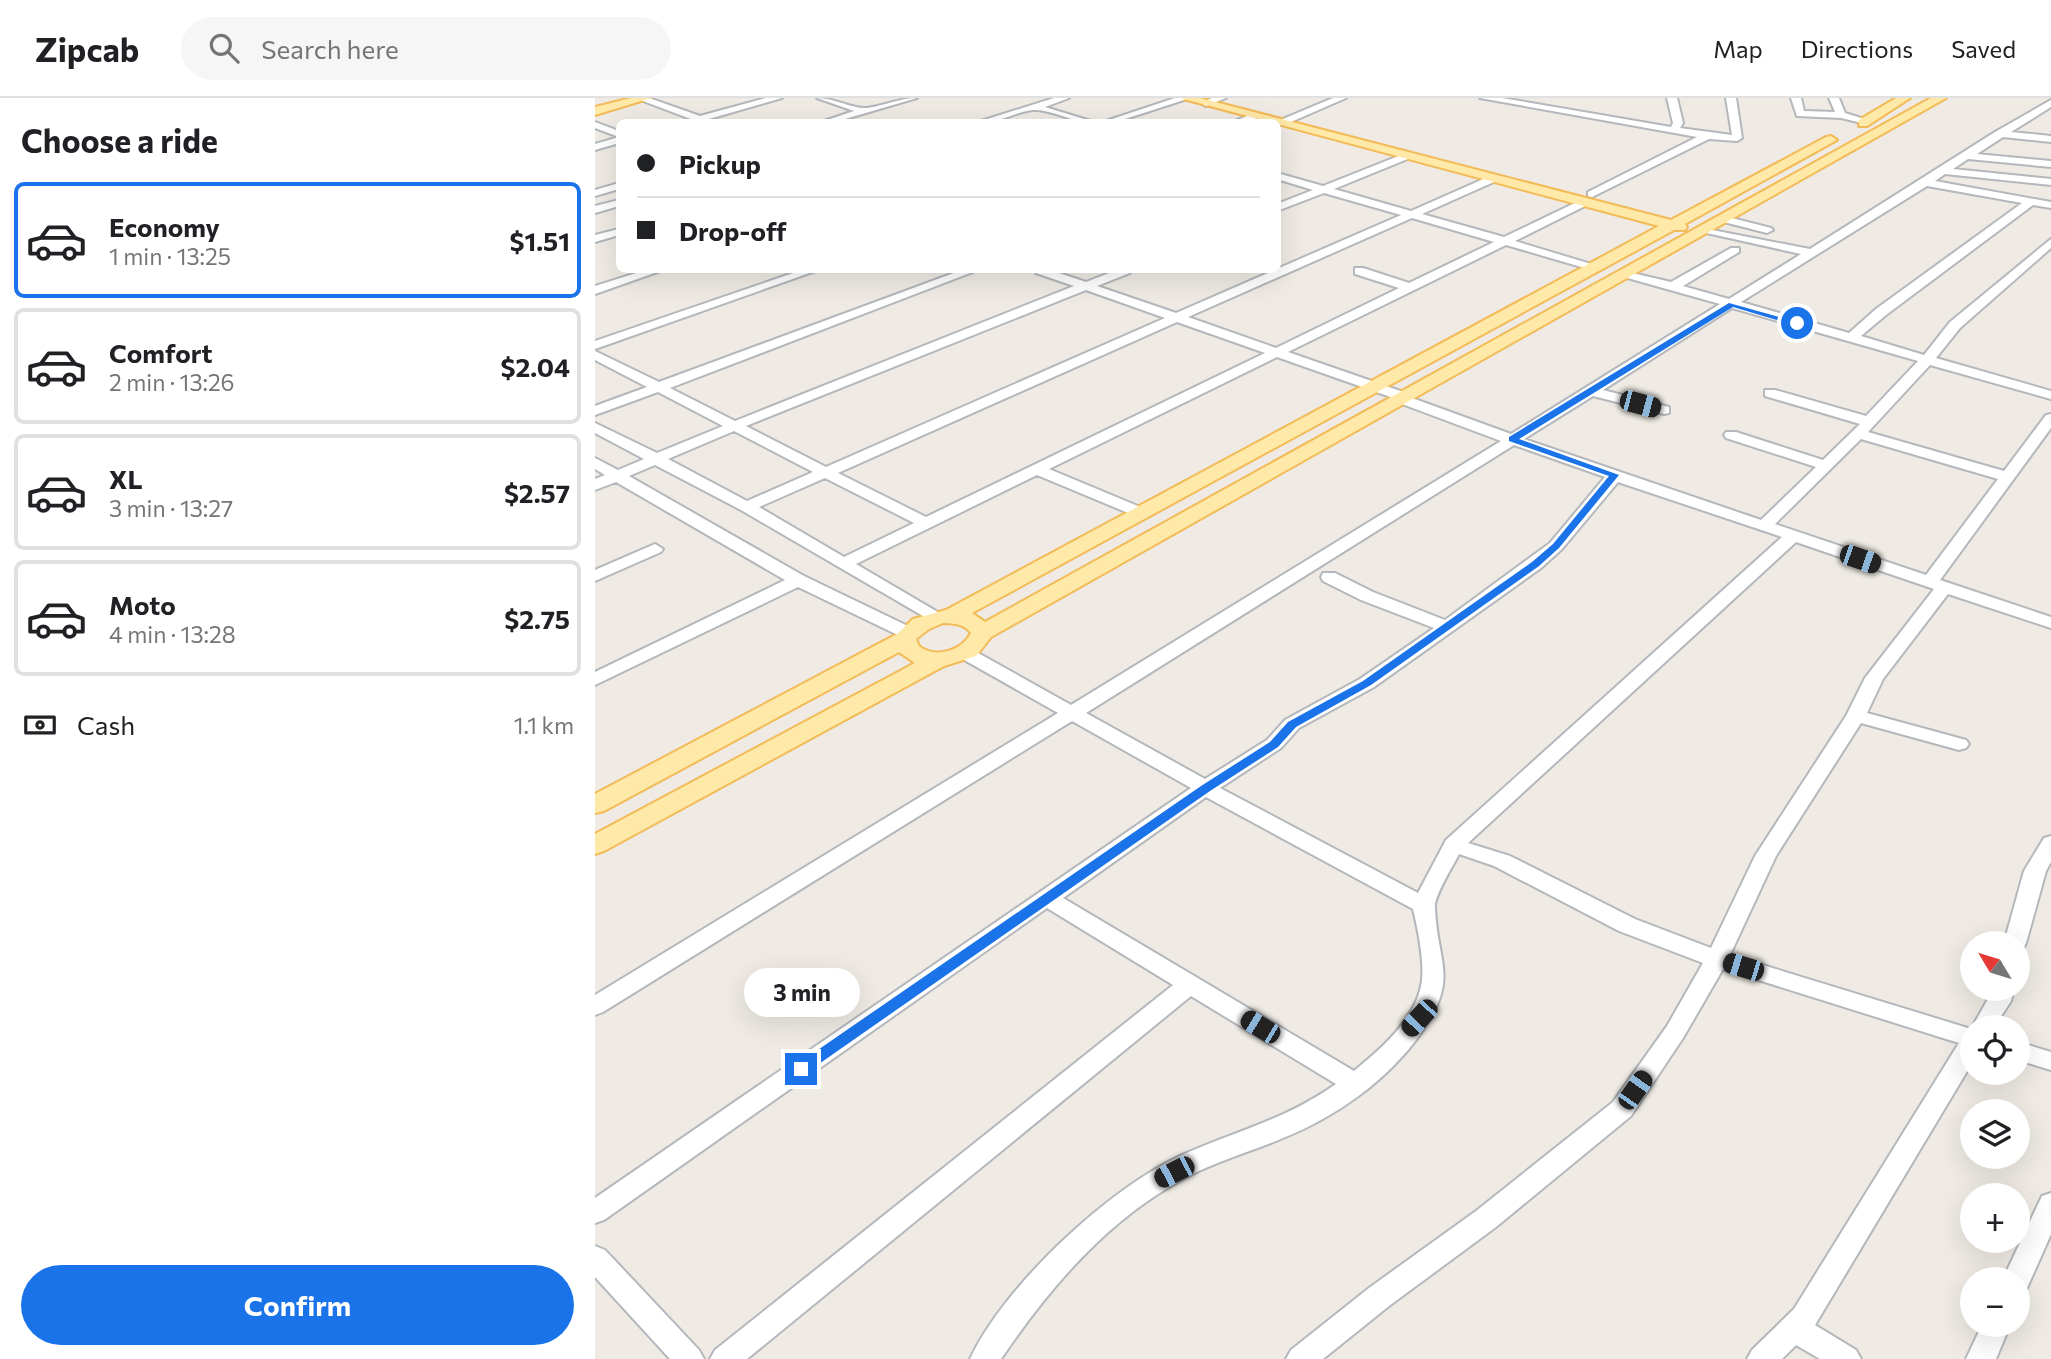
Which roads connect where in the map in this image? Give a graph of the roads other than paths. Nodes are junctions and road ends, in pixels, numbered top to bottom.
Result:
1 (632, 98) edge
2 (642, 98) edge
3 (777, 98) edge
4 (822, 98) edge
5 (912, 98) edge
6 (927, 98) edge
7 (1064, 98) edge
8 (1186, 98) edge
9 (1341, 98) edge
10 (1485, 98) edge
11 (1544, 98) edge
12 (1672, 98) edge
13 (1731, 98) edge
14 (1795, 98) edge
15 (1834, 98) edge
16 (1904, 98) edge
17 (1940, 98) edge
18 (1216, 99) edge
19 (1034, 107) junction
20 (1533, 107) junction
21 (595, 109) edge
22 (2042, 111) edge
23 (869, 113) junction
24 (1255, 116) junction
25 (1295, 118) junction
26 (699, 119) edge
27 (710, 119) edge
28 (840, 119) edge
29 (851, 119) edge
30 (993, 119) edge
31 (1078, 119) edge
32 (1118, 119) edge
33 (1246, 119) edge
34 (1266, 119) edge
35 (1281, 123) joint
36 (1843, 124) junction
37 (595, 125) edge
38 (1868, 129) junction
39 (1674, 132) junction
40 (616, 133) edge
41 (1999, 134) junction
42 (1707, 136) junction
43 (2051, 139) edge
44 (616, 141) edge
45 (595, 147) edge
46 (1432, 153) junction
47 (1964, 156) junction
48 (1412, 158) junction
49 (2051, 164) edge
50 (1944, 171) junction
51 (1281, 177) edge
52 (1492, 179) junction
53 (1925, 182) junction
54 (2051, 182) edge
55 (616, 185) edge
56 (1324, 190) junction
57 (595, 191) edge
58 (1588, 198) junction
59 (2030, 202) junction
60 (616, 204) edge
61 (2051, 205) edge
62 (1281, 206) edge
63 (595, 210) edge
64 (1411, 214) junction
65 (1680, 222) junction
66 (1711, 227) junction
67 (616, 233) edge
68 (595, 239) edge
69 (1504, 241) junction
70 (2051, 242) edge
71 (1819, 249) junction
72 (1735, 250) dead end
73 (1595, 267) junction
74 (1359, 271) dead end
75 (1281, 272) edge
76 (648, 273) edge
77 (803, 273) edge
78 (964, 273) edge
79 (1033, 273) edge
80 (1046, 273) edge
81 (1118, 273) edge
82 (1278, 273) edge
83 (1628, 274) junction
84 (1408, 287) junction
85 (1672, 287) junction
86 (1081, 288) junction
87 (595, 290) edge
88 (1732, 305) junction
89 (1172, 320) junction
90 (1850, 338) junction
91 (595, 345) edge
92 (1269, 354) junction
93 (595, 355) edge
94 (1927, 360) junction
95 (657, 387) junction
96 (1367, 388) junction
97 (1592, 391) junction
98 (1770, 393) dead end
99 (2051, 395) edge
100 (1402, 400) junction
101 (1664, 410) dead end
102 (595, 411) edge
103 (2051, 418) edge
104 (1870, 422) junction
105 (734, 426) junction
106 (595, 427) edge
107 (1858, 434) junction
108 (1731, 435) dead end
109 (1513, 439) junction
110 (659, 460) junction
111 (595, 463) edge
112 (1825, 465) junction
113 (1035, 469) junction
114 (824, 472) junction
115 (1615, 475) junction
116 (617, 476) junction
117 (2008, 477) junction
118 (595, 485) edge
119 (747, 506) junction
120 (1139, 512) junction
121 (925, 523) junction
122 (1763, 526) junction
123 (1793, 536) junction
124 (655, 549) dead end
125 (843, 564) junction
126 (595, 576) edge
127 (1329, 577) dead end
128 (798, 580) junction
129 (1937, 585) junction
130 (942, 617) junction
131 (2051, 623) edge
132 (1448, 627) junction
133 (982, 633) junction
134 (906, 636) junction
135 (965, 653) junction
136 (939, 659) junction
137 (595, 679) edge
138 (1072, 713) junction
139 (1856, 716) junction
140 (1959, 744) dead end
141 (1205, 788) junction
142 (595, 805) edge
143 (2051, 843) edge
144 (595, 845) edge
145 (1453, 845) junction
146 (1047, 898) junction
147 (1423, 905) junction
148 (2018, 931) edge
149 (1717, 959) junction
150 (1188, 985) junction
151 (595, 1006) edge
152 (1960, 1034) edge
153 (2030, 1055) edge
154 (2051, 1061) edge
155 (1960, 1064) edge
156 (1356, 1084) junction
157 (2051, 1204) edge
158 (595, 1212) edge
159 (595, 1258) edge
160 (2022, 1267) edge
161 (1794, 1328) junction
162 (1991, 1337) edge
163 (689, 1359) edge
164 (725, 1359) edge
165 (985, 1359) edge
166 (1301, 1359) edge
167 (1762, 1359) edge
168 (1846, 1359) edge
169 (1981, 1359) edge

1 - 21 main road
2 - 21 main road
2 - 26 street
3 - 27 street
4 - 23 street
5 - 23 street
6 - 23 street
7 - 19 street
8 - 18 main road
8 - 32 street
9 - 25 street
10 - 20 street
11 - 20 street
12 - 39 street
13 - 42 street
14 - 36 street
15 - 36 street
16 - 38 main road
17 - 38 main road
18 - 24 main road
18 - 25 main road
19 - 30 street
19 - 31 street
20 - 39 street
22 - 41 street
23 - 28 street
23 - 29 street
24 - 33 street
24 - 34 main road
25 - 35 street
25 - 46 main road
35 - 48 main road
36 - 38 main road
36 - 65 main road
37 - 40 street
38 - 66 main road
39 - 42 street
41 - 43 street
41 - 47 street
42 - 58 street
44 - 45 street
46 - 48 main road
46 - 58 main road
47 - 49 street
47 - 50 street
48 - 52 main road
48 - 56 street
50 - 53 street
50 - 54 street
51 - 56 street
52 - 58 main road
52 - 64 street
53 - 59 street
53 - 71 street
55 - 57 street
56 - 62 street
56 - 64 street
58 - 65 main road
58 - 69 street
59 - 61 street
59 - 90 street
60 - 63 street
64 - 69 street
64 - 75 street
65 - 66 main road
65 - 73 main road
66 - 71 street
66 - 71 street
66 - 83 main road
67 - 68 street
69 - 73 street
69 - 84 street
70 - 94 street
71 - 88 street
72 - 85 street
73 - 96 main road
74 - 84 street
76 - 87 street
77 - 91 street
78 - 95 street
79 - 86 street
80 - 86 street
81 - 86 street
82 - 89 street
83 - 85 street
83 - 100 main road
84 - 92 street
85 - 88 street
86 - 89 street
86 - 105 street
88 - 90 street
88 - 97 street
89 - 92 street
89 - 114 street
90 - 94 street
92 - 96 street
92 - 113 street
93 - 95 street
94 - 99 street
94 - 104 street
95 - 102 street
95 - 105 street
96 - 100 street
96 - 120 main road
97 - 101 street
97 - 109 street
98 - 104 street
100 - 109 street
100 - 133 main road
103 - 117 street
104 - 107 street
105 - 110 street
105 - 114 street
106 - 110 street
107 - 112 street
107 - 117 street
108 - 112 street
109 - 115 street
109 - 138 street
110 - 116 street
110 - 119 street
111 - 116 street
112 - 122 street
113 - 120 street
113 - 121 street
114 - 119 street
114 - 121 street
115 - 122 street
115 - 132 street
116 - 118 street
116 - 128 street
117 - 129 street
119 - 125 street
120 - 130 main road
121 - 125 street
122 - 123 street
123 - 129 street
123 - 145 street
124 - 126 street
125 - 130 street
127 - 132 street
128 - 134 street
128 - 137 street
129 - 131 street
129 - 139 street
130 - 133 main road
130 - 134 main road
132 - 141 street
133 - 135 main road
134 - 136 main road
134 - 142 main road
135 - 136 main road
135 - 138 street
136 - 144 main road
138 - 141 street
138 - 151 street
139 - 140 street
139 - 149 street
141 - 146 street
141 - 147 street
143 - 148 street
145 - 147 street
145 - 149 street
146 - 150 street
146 - 158 street
147 - 156 street
149 - 152 street
149 - 166 street
150 - 156 street
150 - 164 street
153 - 154 street
155 - 161 street
156 - 165 street
157 - 160 street
159 - 163 street
161 - 167 street
161 - 168 street
162 - 169 street

